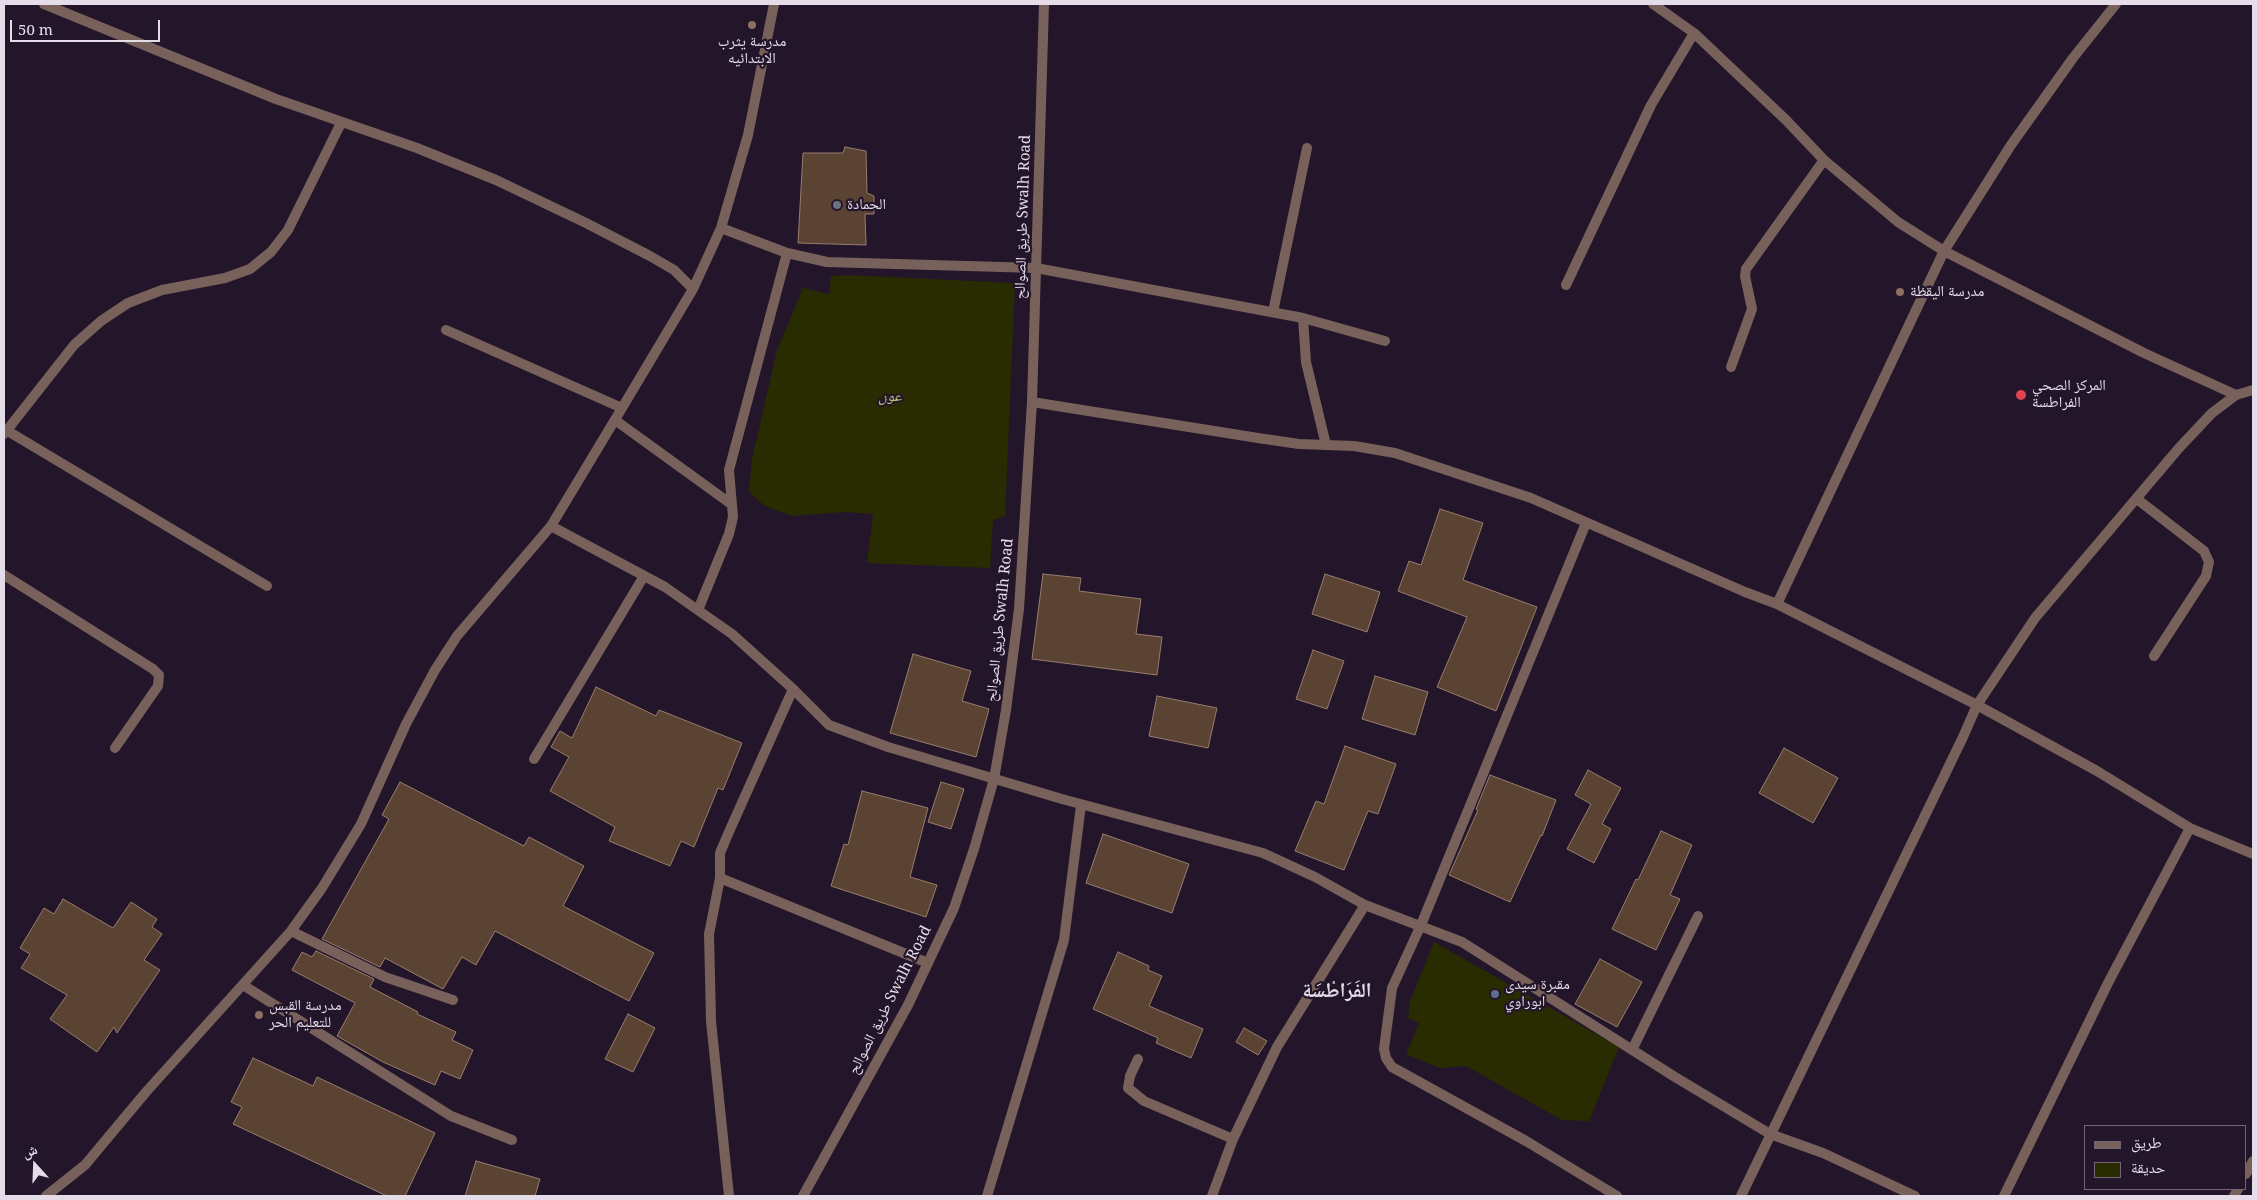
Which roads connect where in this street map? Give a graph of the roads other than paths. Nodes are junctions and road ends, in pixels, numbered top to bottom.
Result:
1 (44, 4) edge
2 (774, 4) edge
3 (1044, 4) edge
4 (1654, 4) edge
5 (2116, 4) edge
6 (1694, 33) junction
7 (341, 123) junction
8 (1306, 148) dead end
9 (1824, 160) junction
10 (721, 228) junction
11 (1944, 251) junction
12 (787, 253) junction
13 (1036, 268) junction
14 (1566, 285) dead end
15 (693, 289) junction
16 (1273, 312) junction
17 (1303, 318) junction
18 (446, 330) dead end
19 (1385, 341) dead end
20 (1731, 367) dead end
21 (2253, 390) edge
22 (2236, 395) junction
23 (1032, 402) junction
24 (622, 408) junction
25 (615, 420) junction
26 (5, 432) edge
27 (1326, 445) junction
28 (2137, 499) junction
29 (731, 504) junction
30 (1586, 523) junction
31 (551, 526) junction
32 (4, 575) edge
33 (644, 576) junction
34 (268, 586) dead end
35 (1777, 604) junction
36 (698, 610) junction
37 (2154, 656) dead end
38 (793, 689) junction
39 (1977, 706) junction
40 (115, 748) dead end
41 (534, 759) dead end
42 (994, 779) junction
43 (1081, 805) junction
44 (2190, 828) junction
45 (2253, 854) edge
46 (720, 878) junction
47 (1365, 905) junction
48 (1698, 916) dead end
49 (1421, 925) junction
50 (291, 931) junction
51 (928, 963) junction
52 (243, 985) junction
53 (452, 1000) dead end
54 (1632, 1050) junction
55 (1138, 1059) dead end
56 (1770, 1134) junction
57 (1232, 1139) junction
58 (512, 1140) dead end
59 (2253, 1161) edge
60 (2247, 1172) edge
61 (46, 1196) edge
62 (729, 1196) edge
63 (803, 1196) edge
64 (987, 1196) edge
65 (1212, 1196) edge
66 (1617, 1196) edge
67 (1741, 1196) edge
68 (1915, 1196) edge
69 (2004, 1196) edge

1 - 7 street
2 - 10 street
3 - 13 street, طريق الصوالح Swalh Road
4 - 6 street
5 - 11 street
6 - 9 street
6 - 14 street
7 - 15 street
7 - 26 street
8 - 16 street
9 - 11 street
9 - 20 street
10 - 12 street
10 - 15 street
11 - 22 street
11 - 35 street
12 - 13 street
12 - 29 street
13 - 16 street
13 - 23 street, طريق الصوالح Swalh Road
15 - 24 street
16 - 17 street
17 - 19 street
17 - 27 street
18 - 24 street
21 - 22 street
22 - 28 street
23 - 27 street
23 - 42 street, طريق الصوالح Swalh Road
24 - 25 street
25 - 29 street
25 - 31 street
26 - 34 street
27 - 30 street
28 - 37 street
28 - 39 street
29 - 36 street
30 - 35 street
30 - 49 street
31 - 33 street
31 - 50 street
32 - 40 street
33 - 36 street
33 - 41 street
35 - 39 street
36 - 38 street
38 - 42 street
38 - 46 street
39 - 44 street
39 - 56 street
42 - 43 street
42 - 51 street, طريق الصوالح Swalh Road
43 - 47 street
43 - 64 street
44 - 45 street
44 - 69 street
46 - 51 street
46 - 62 street
47 - 49 street
47 - 57 street
48 - 54 street
49 - 54 street
49 - 66 street
50 - 52 street
50 - 53 street
51 - 63 street, طريق الصوالح Swalh Road
52 - 58 street
52 - 61 street
54 - 56 street
55 - 57 street
56 - 67 street
56 - 68 street
57 - 65 street
59 - 60 street

